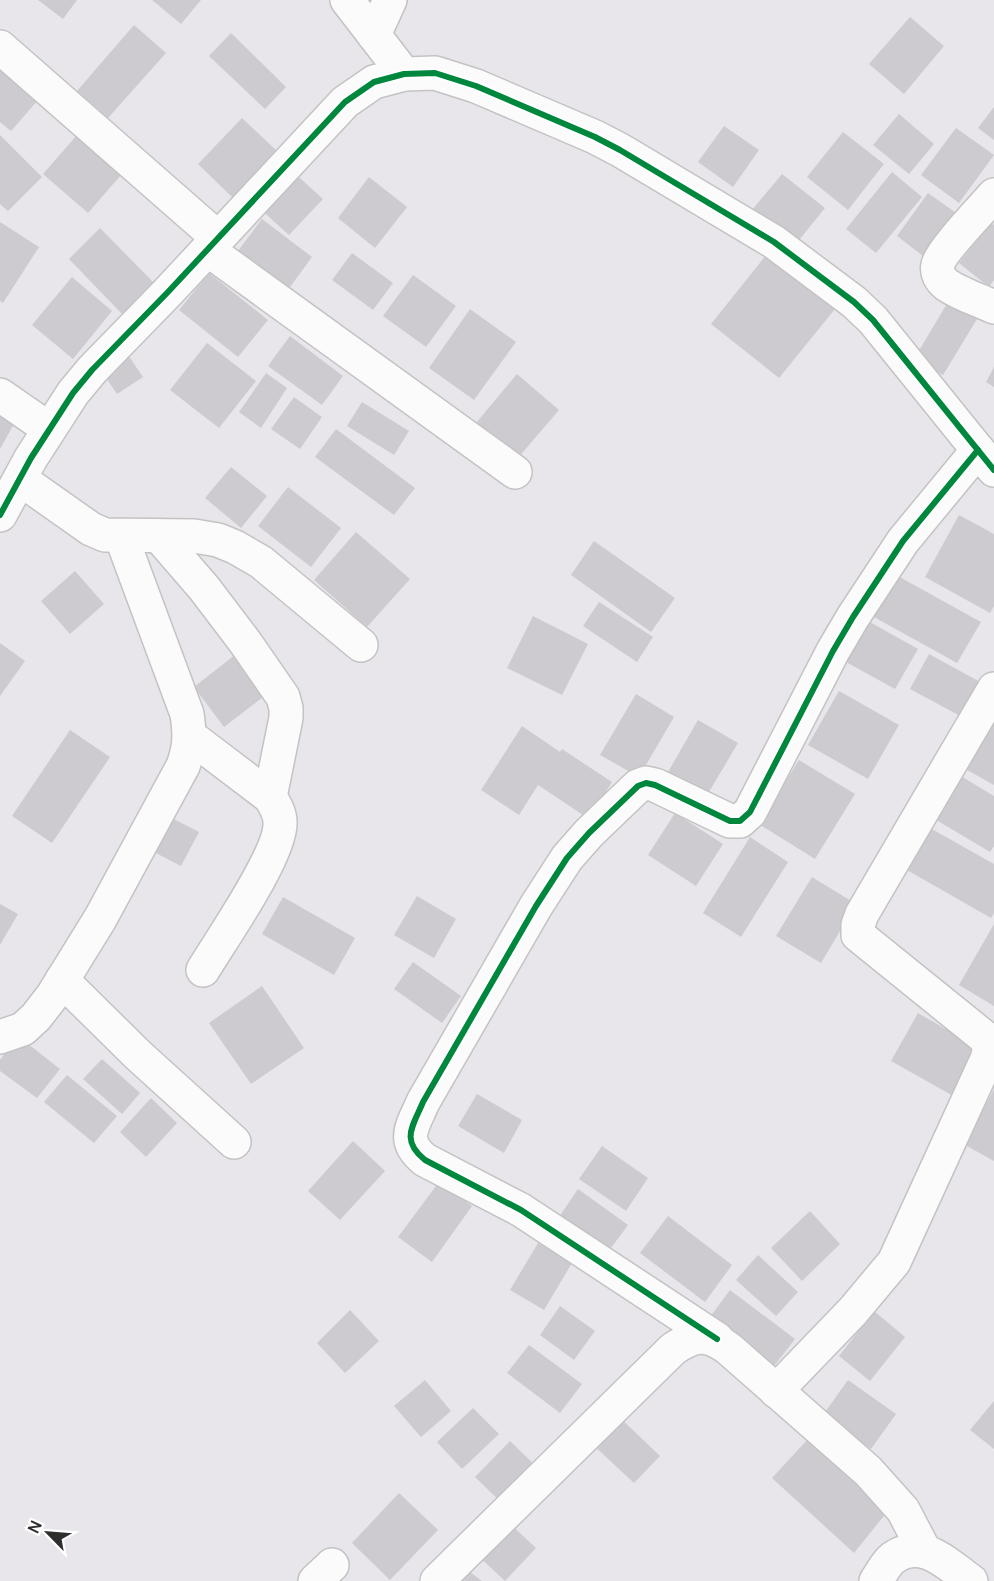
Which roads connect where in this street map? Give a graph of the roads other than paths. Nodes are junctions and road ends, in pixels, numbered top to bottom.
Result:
1 (347, 0) edge
2 (390, 0) edge
3 (374, 35) junction
4 (0, 47) edge
5 (404, 74) junction
6 (990, 208) edge
7 (213, 244) junction
8 (994, 307) edge
9 (0, 394) edge
10 (49, 429) junction
11 (986, 460) edge
12 (515, 472) dead end
13 (20, 479) junction
14 (0, 515) edge
15 (122, 536) junction
16 (159, 536) junction
17 (361, 645) dead end
18 (994, 689) edge
19 (191, 737) junction
20 (270, 797) junction
21 (202, 970) dead end
22 (62, 980) junction
23 (0, 1037) edge
24 (234, 1142) dead end
25 (717, 1340) junction
26 (776, 1391) junction
27 (924, 1550) junction
28 (437, 1581) edge
29 (876, 1581) edge
30 (971, 1581) edge

1 - 3 street
2 - 3 street
3 - 5 street
4 - 7 street
5 - 7 street
5 - 11 street
6 - 8 street
7 - 10 street
7 - 12 street
9 - 10 street
10 - 13 street
11 - 25 street
13 - 14 street
13 - 15 street
15 - 16 street
15 - 19 street
16 - 17 street
16 - 20 street
18 - 26 street
19 - 20 street
19 - 22 street
20 - 21 street
22 - 23 street
22 - 24 street
25 - 26 street
25 - 28 street
26 - 27 street
27 - 29 street
27 - 30 street

